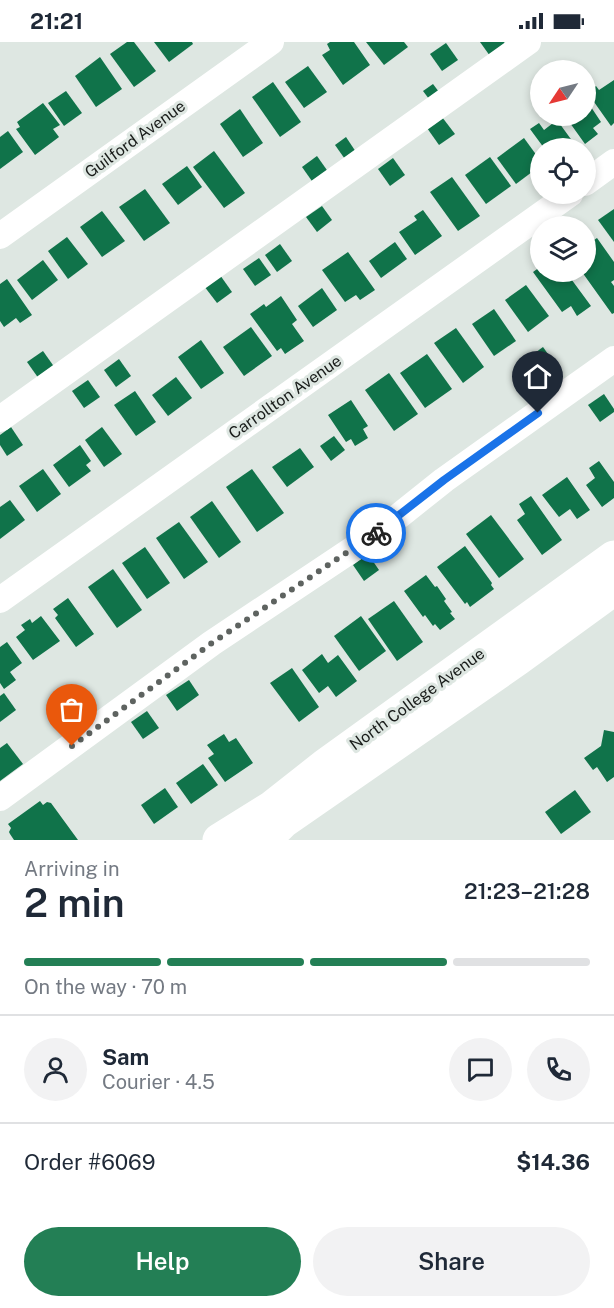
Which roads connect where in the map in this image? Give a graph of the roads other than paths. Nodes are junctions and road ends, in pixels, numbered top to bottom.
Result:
1 (270, 42) edge
2 (528, 42) edge
3 (614, 162) edge
4 (596, 175) edge
5 (556, 204) edge
6 (0, 236) edge
7 (614, 359) edge
8 (0, 419) edge
9 (614, 556) edge
10 (614, 572) edge
11 (614, 590) edge
12 (0, 600) edge
13 (0, 798) edge
14 (219, 840) edge
15 (242, 840) edge
16 (266, 840) edge

1 - 6 street, Guilford Avenue
2 - 8 street
3 - 4 street
5 - 12 street, Carrollton Avenue
7 - 13 street
9 - 14 main road, North College Avenue
10 - 15 street, North College Avenue
11 - 16 main road, North College Avenue

